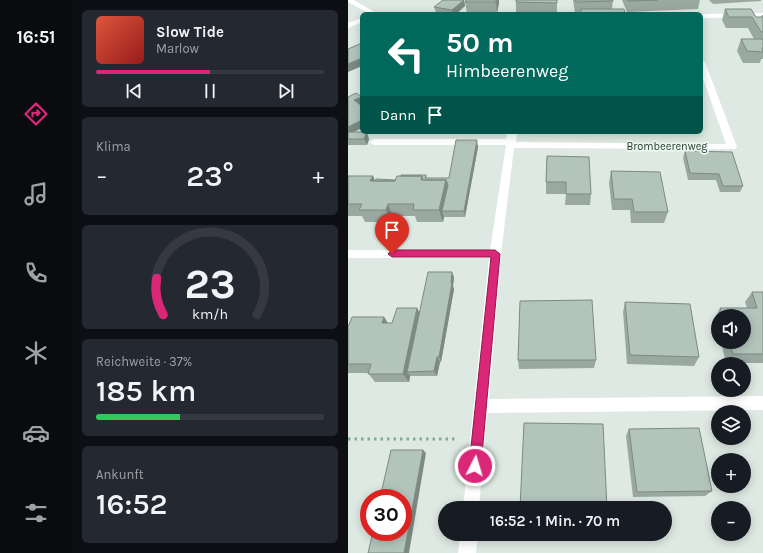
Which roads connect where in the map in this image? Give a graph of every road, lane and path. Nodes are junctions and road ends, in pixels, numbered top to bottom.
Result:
1 (349, 0) edge
2 (371, 12) edge
3 (763, 15) edge
4 (703, 16) edge
5 (360, 21) edge
6 (348, 26) edge
7 (703, 67) edge
8 (511, 140) edge
9 (374, 142) dead end
10 (348, 254) edge
11 (495, 254) junction
12 (763, 403) edge
13 (481, 406) junction
14 (348, 439) edge
15 (477, 439) junction
16 (472, 501) edge
17 (468, 541) edge
18 (467, 553) edge

1 - 2 street
3 - 4 street
5 - 6 street
7 - 8 street, Brombeerenweg
8 - 9 street, Brombeerenweg
8 - 11 street
10 - 11 street
11 - 13 street
12 - 13 street
13 - 15 street
14 - 15 path
15 - 16 street
17 - 18 street

